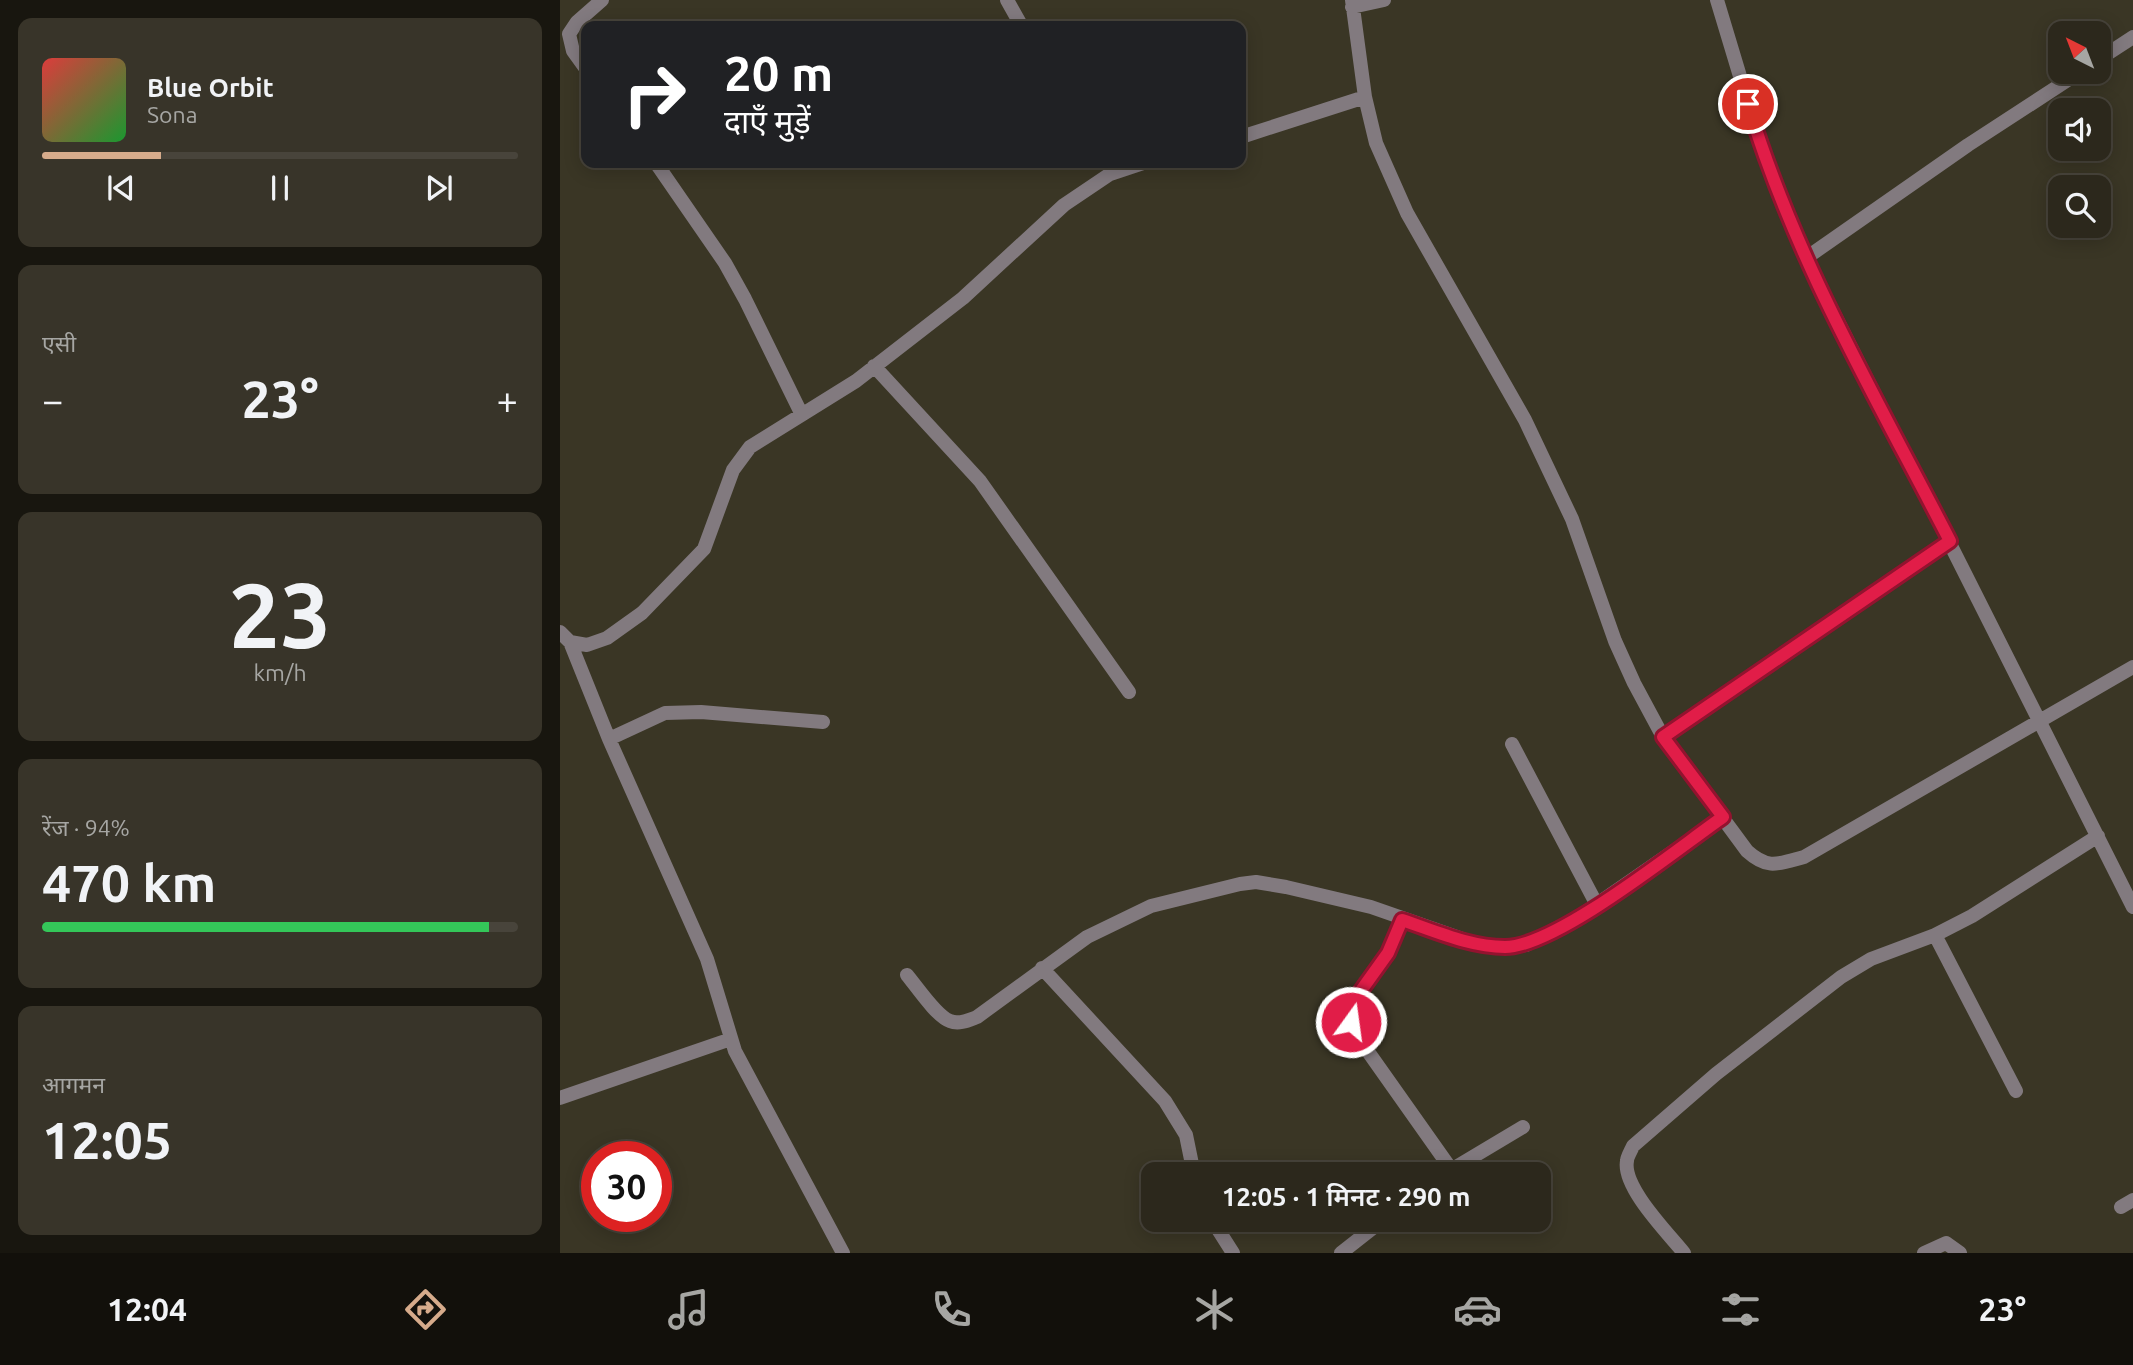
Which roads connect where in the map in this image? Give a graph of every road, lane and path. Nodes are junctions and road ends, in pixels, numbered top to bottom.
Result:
1 (602, 0) edge
2 (1007, 0) edge
3 (1384, 0) edge
4 (1717, 0) edge
5 (1352, 4) edge
6 (1019, 21) edge
7 (2133, 37) edge
8 (2111, 51) edge
9 (581, 62) edge
10 (2062, 84) edge
11 (1365, 97) junction
12 (1246, 135) edge
13 (659, 168) edge
14 (1128, 168) edge
15 (1806, 258) junction
16 (874, 366) junction
17 (801, 413) junction
18 (1950, 541) junction
19 (565, 637) edge
20 (2133, 667) edge
21 (1129, 692) dead end
22 (2041, 721) junction
23 (823, 722) dead end
24 (1663, 737) junction
25 (609, 739) junction
26 (1512, 744) dead end
27 (1723, 817) junction
28 (2098, 836) junction
29 (1597, 905) junction
30 (2133, 907) edge
31 (1402, 920) junction
32 (1935, 935) junction
33 (1042, 968) junction
34 (907, 975) dead end
35 (731, 1039) junction
36 (2016, 1091) dead end
37 (560, 1098) edge
38 (1523, 1127) dead end
39 (1192, 1162) edge
40 (1441, 1162) edge
41 (1465, 1162) edge
42 (1220, 1232) edge
43 (1368, 1232) edge
44 (843, 1253) edge
45 (1233, 1253) edge
46 (1341, 1253) edge
47 (1684, 1253) edge
48 (1924, 1253) edge
49 (1960, 1253) edge

1 - 9 street
2 - 6 street
3 - 5 street
4 - 15 street
5 - 11 street
7 - 8 street
10 - 15 street
11 - 12 street
11 - 24 street
13 - 17 street
14 - 16 street
15 - 18 street
16 - 17 street
16 - 21 street
17 - 19 street
18 - 22 street
18 - 24 street
19 - 25 street
20 - 22 street
22 - 27 street
22 - 28 street
23 - 25 street
24 - 27 street
25 - 35 street
26 - 29 street
27 - 29 street
28 - 30 street
28 - 32 street
29 - 31 street
31 - 33 street
31 - 40 street
32 - 36 street
32 - 47 street
33 - 34 street
33 - 39 street
35 - 37 street
35 - 44 street
38 - 41 street
42 - 45 street
43 - 46 street
48 - 49 street

